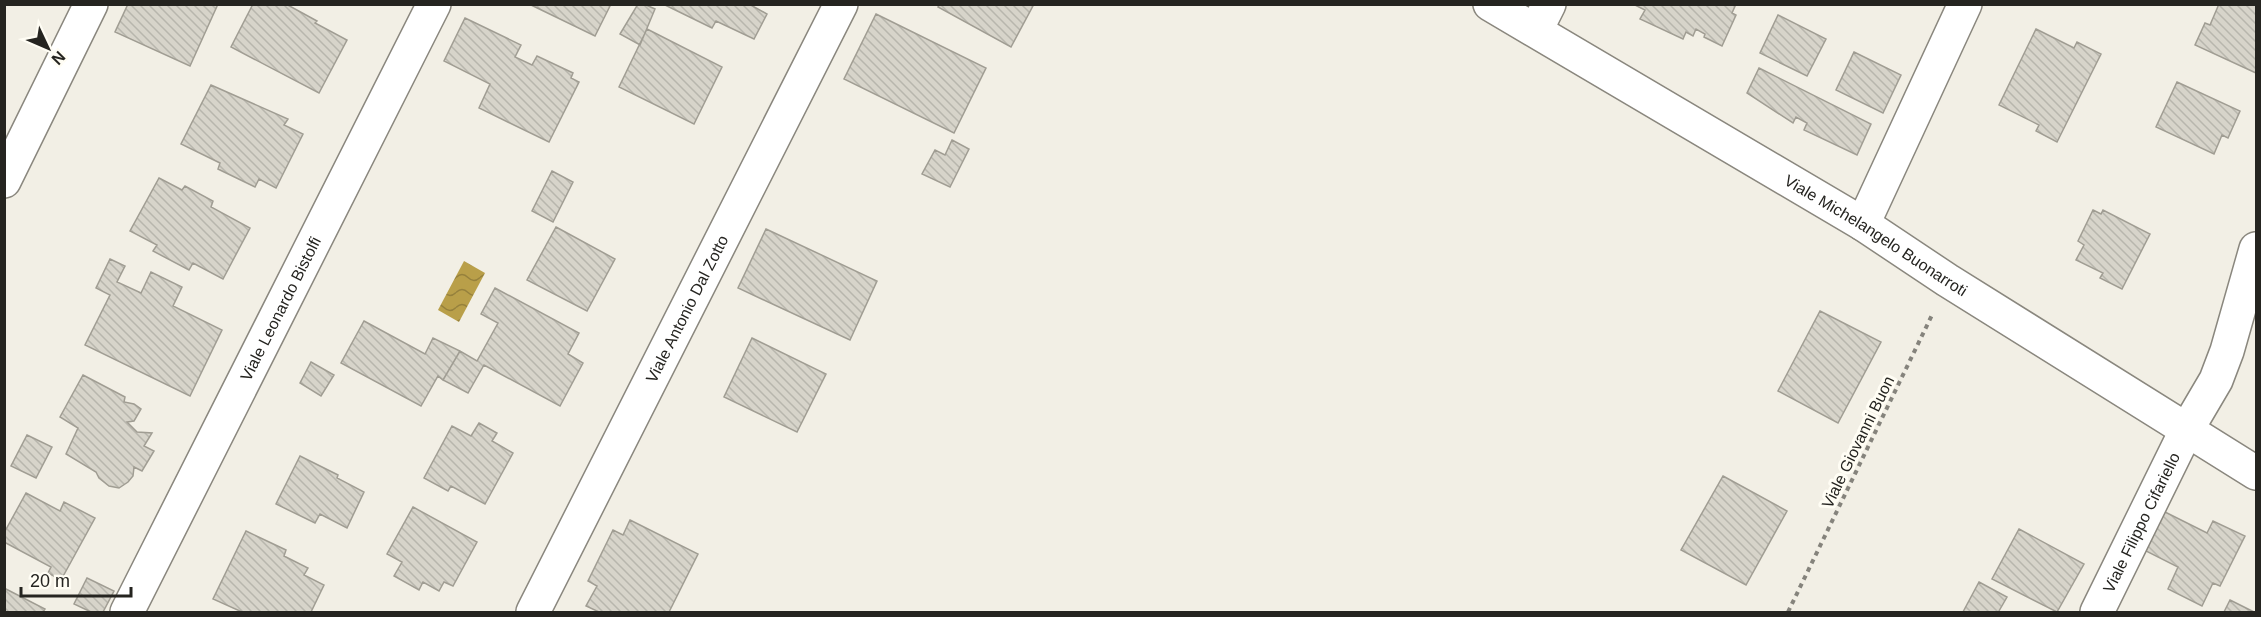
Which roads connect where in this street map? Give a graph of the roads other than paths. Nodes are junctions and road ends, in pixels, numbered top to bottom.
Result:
1 (91, 4) edge
2 (434, 4) edge
3 (841, 4) edge
4 (1490, 4) edge
5 (1965, 4) edge
6 (1542, 17) edge
7 (4, 181) edge
8 (1863, 224) junction
9 (2256, 249) edge
10 (2186, 431) junction
11 (2256, 473) edge
12 (127, 612) edge
13 (533, 612) edge
14 (2097, 612) edge

1 - 7 street
2 - 12 street, Viale Leonardo Bistolfi
3 - 13 street, Viale Antonio Dal Zotto
4 - 6 street, Viale Michelangelo Buonarroti
5 - 8 street
6 - 8 street, Viale Michelangelo Buonarroti
8 - 10 street, Viale Michelangelo Buonarroti
9 - 10 street, Viale Filippo Cifariello
10 - 11 street, Viale Michelangelo Buonarroti
10 - 14 street, Viale Filippo Cifariello

